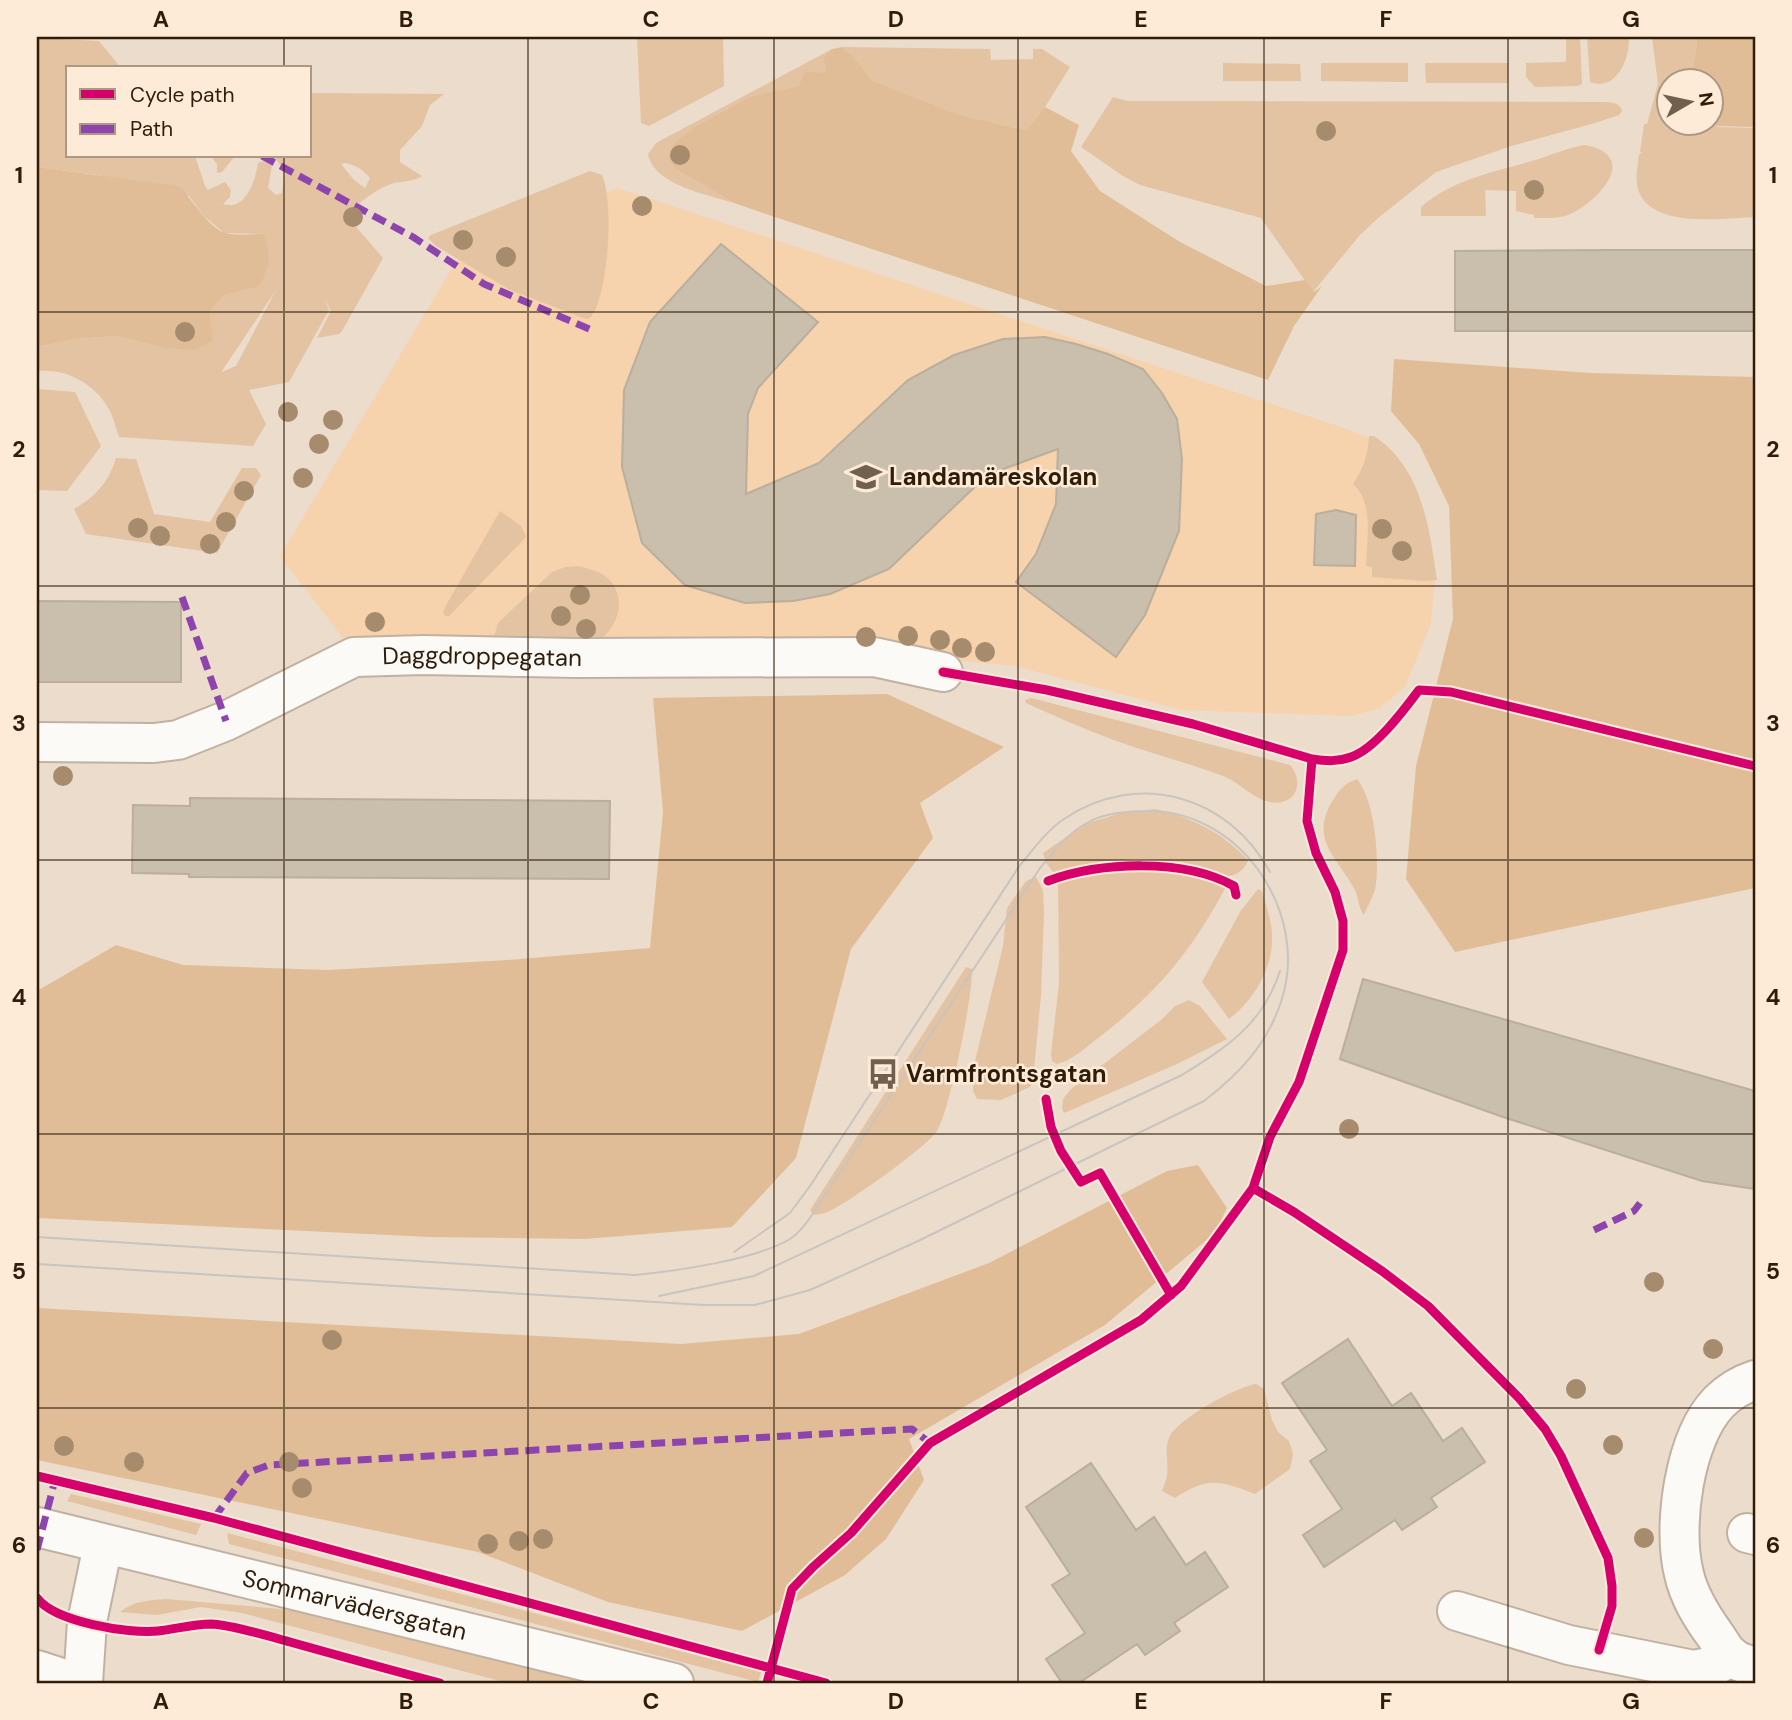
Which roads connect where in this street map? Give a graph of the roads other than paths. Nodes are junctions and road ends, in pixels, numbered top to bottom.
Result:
1 (943, 672) dead end
2 (37, 743) edge
3 (1755, 1380) edge
4 (37, 1527) edge
5 (103, 1545) junction
6 (1457, 1611) dead end
7 (1743, 1662) edge
8 (37, 1670) edge
9 (77, 1683) edge
10 (83, 1683) edge
11 (674, 1683) edge

1 - 2 street, Daggdroppegatan
3 - 7 street
4 - 5 street, Sommarvädersgatan
5 - 10 street
5 - 11 street, Sommarvädersgatan
6 - 7 street
8 - 9 street

